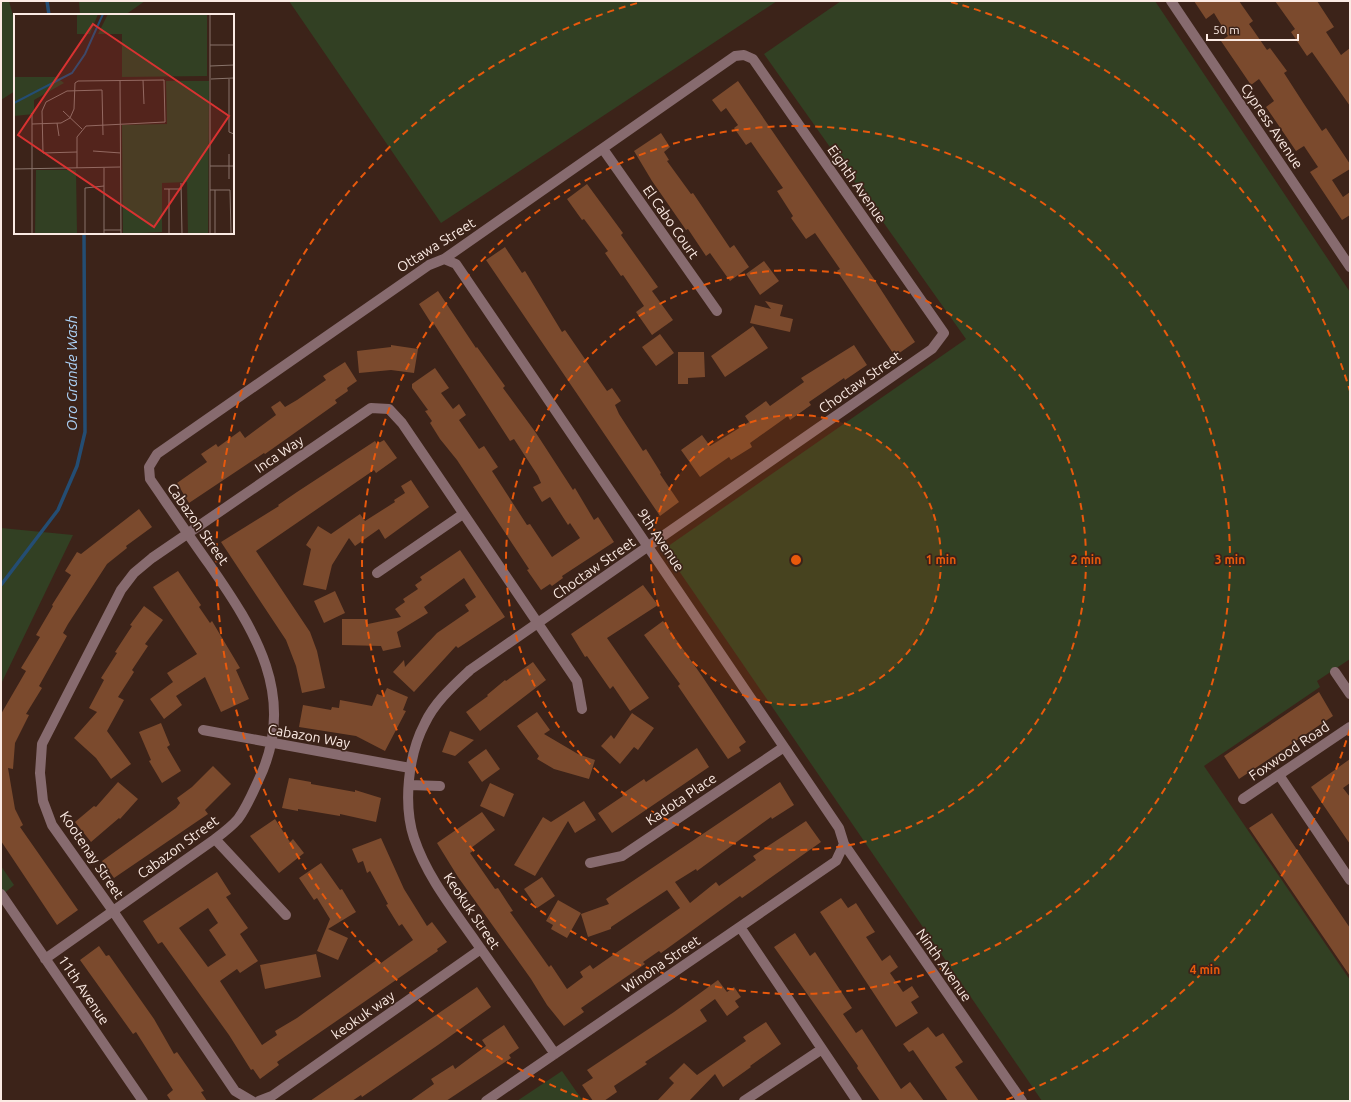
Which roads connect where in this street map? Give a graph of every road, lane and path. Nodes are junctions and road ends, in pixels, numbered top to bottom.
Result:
1 (1171, 1) edge
2 (744, 55) joint
3 (603, 149) junction
4 (444, 259) junction
5 (1350, 267) edge
6 (717, 311) dead end
7 (944, 334) joint
8 (149, 466) joint
9 (463, 514) junction
10 (188, 534) junction
11 (648, 546) junction
12 (377, 573) dead end
13 (538, 624) junction
14 (1335, 672) dead end
15 (1350, 694) edge
16 (582, 709) dead end
17 (1350, 727) edge
18 (203, 730) dead end
19 (273, 744) junction
20 (784, 747) junction
21 (410, 768) junction
22 (1279, 775) junction
23 (409, 785) junction
24 (440, 786) dead end
25 (1243, 799) dead end
26 (216, 839) junction
27 (844, 844) junction
28 (590, 863) dead end
29 (1350, 880) edge
30 (1, 894) edge
31 (114, 911) junction
32 (286, 915) dead end
33 (740, 927) junction
34 (481, 949) junction
35 (45, 959) junction
36 (822, 1049) junction
37 (555, 1054) junction
38 (143, 1101) edge
39 (252, 1101) edge
40 (259, 1101) edge
41 (486, 1101) edge
42 (744, 1101) edge
43 (857, 1101) edge
44 (1022, 1101) edge

1 - 5 street, Cypress Avenue
2 - 3 street, Ottawa Street
2 - 7 street, Eighth Avenue
3 - 4 street, Ottawa Street
3 - 6 street, El Cabo Court
4 - 8 street, Ottawa Street
4 - 11 street, 9th Avenue
7 - 11 street, Choctaw Street
8 - 10 street, Cabazon Street
9 - 10 street, Inca Way
9 - 12 street
9 - 13 street
10 - 19 street, Cabazon Street
10 - 31 street, Kootenay Street
11 - 13 street, Choctaw Street
11 - 20 street, 9th Avenue
13 - 16 street
13 - 21 street, Choctaw Street
14 - 15 street
17 - 22 street, Foxwood Road
18 - 19 street, Cabazon Way
19 - 21 street, Cabazon Way
19 - 26 street, Cabazon Street
20 - 27 street, 9th Avenue
20 - 28 street, Kadota Place
21 - 23 street, Keokuk Street
22 - 25 street, Foxwood Road
22 - 29 street
23 - 24 street
23 - 34 street, Keokuk Street
26 - 31 street, Cabazon Street
26 - 32 street
27 - 33 street, Winona Street
27 - 44 street, Ninth Avenue
30 - 35 street, 11th Avenue
31 - 35 street, Cabazon Street
31 - 39 street, Kootenay Street
33 - 36 street
33 - 37 street, Winona Street
34 - 37 street, Keokuk Street
34 - 40 street, keokuk way
35 - 38 street, 11th Avenue
36 - 42 street
36 - 43 street
37 - 41 street, Winona Street

